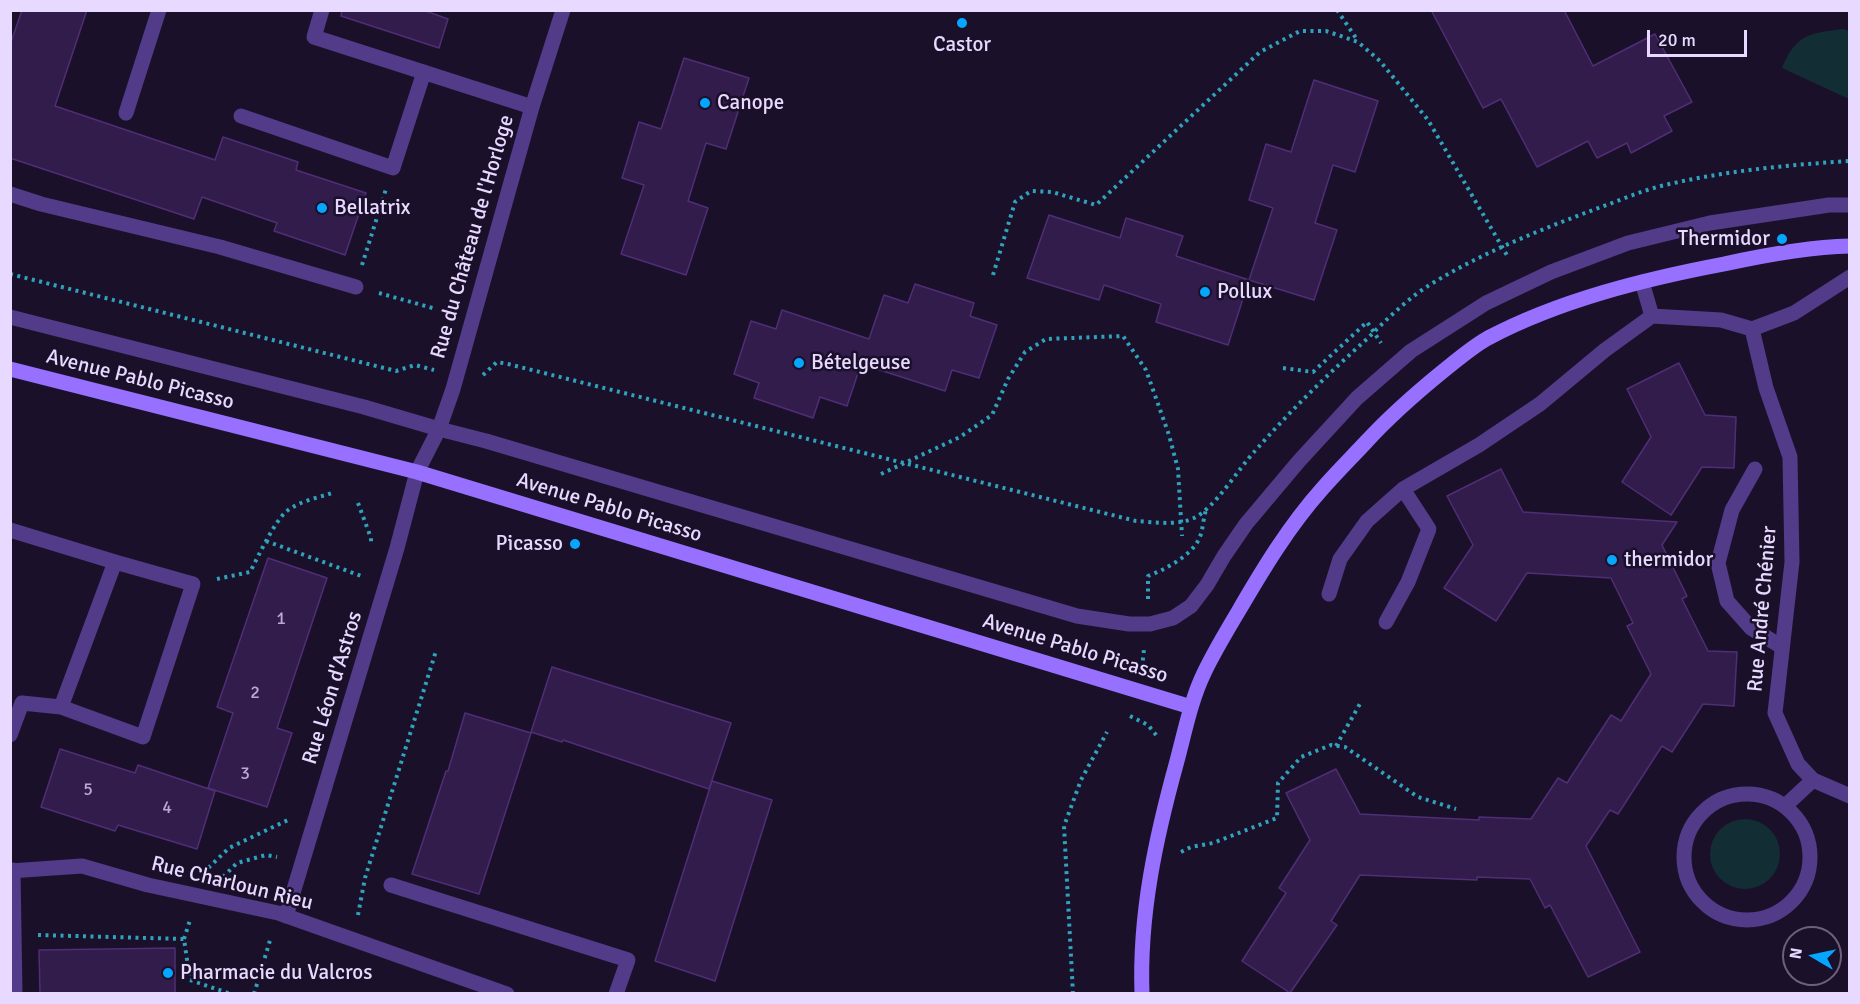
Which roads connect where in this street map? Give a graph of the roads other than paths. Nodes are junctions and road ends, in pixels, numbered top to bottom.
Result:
1 (159, 10) edge
2 (322, 10) edge
3 (563, 10) edge
4 (424, 72) junction
5 (532, 107) junction
6 (126, 113) dead end
7 (241, 116) dead end
8 (10, 194) edge
9 (1850, 205) edge
10 (1850, 246) edge
11 (1850, 277) edge
12 (1642, 282) junction
13 (356, 287) road end
14 (1652, 316) junction
15 (10, 317) edge
16 (1752, 329) junction
17 (10, 369) edge
18 (439, 429) junction
19 (1755, 469) dead end
20 (417, 472) junction
21 (1403, 489) junction
22 (10, 530) edge
23 (115, 562) junction
24 (1329, 594) dead end
25 (1386, 622) dead end
26 (1782, 647) junction
27 (61, 707) junction
28 (1191, 707) junction
29 (10, 735) edge
30 (1813, 780) junction
31 (1850, 796) edge
32 (1785, 806) junction
33 (12, 870) edge
34 (391, 885) dead end
35 (282, 914) junction
36 (15, 993) edge
37 (507, 993) edge
38 (616, 993) edge
39 (1142, 993) edge

1 - 6 street
2 - 4 street
3 - 5 street, Rue du Château de l'Horloge
4 - 5 street
4 - 7 street
5 - 18 street, Rue du Château de l'Horloge
8 - 13 street
9 - 18 street, Avenue Pablo Picasso
10 - 12 main road
11 - 16 street
12 - 14 street
12 - 28 main road
14 - 16 street
14 - 21 street
15 - 18 street, Avenue Pablo Picasso
16 - 26 street, Rue André Chénier
17 - 20 main road, Avenue Pablo Picasso
18 - 20 street, Rue du Château de l'Horloge
19 - 26 street
20 - 28 main road, Avenue Pablo Picasso
20 - 35 street, Rue Léon d'Astros
21 - 24 street
21 - 25 street
22 - 23 street
23 - 27 street
23 - 27 street
26 - 30 street, Rue André Chénier
27 - 29 street
28 - 39 main road
30 - 31 street, Rue André Chénier
30 - 32 street
32 - 32 street
33 - 35 street, Rue Charloun Rieu
33 - 36 street
34 - 38 street
35 - 37 street, Rue Charloun Rieu

